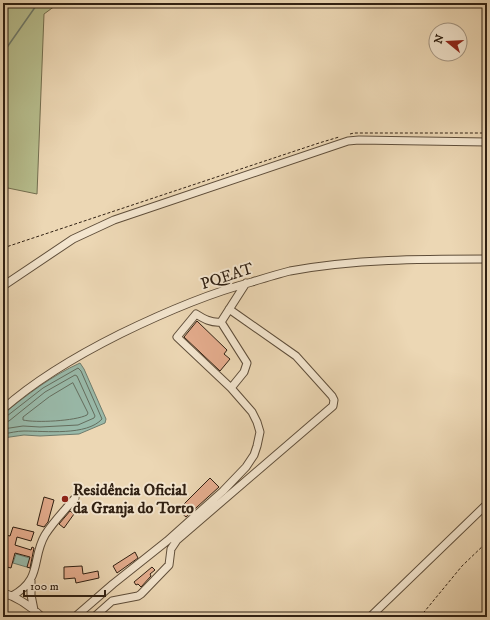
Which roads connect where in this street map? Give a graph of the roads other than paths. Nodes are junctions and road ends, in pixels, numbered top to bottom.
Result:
1 (487, 142) edge
2 (487, 259) edge
3 (246, 283) junction
4 (3, 286) edge
5 (229, 309) junction
6 (221, 322) junction
7 (230, 388) junction
8 (3, 409) edge
9 (75, 498) dead end
10 (487, 504) edge
11 (31, 579) junction
12 (3, 593) edge
13 (12, 596) junction
14 (34, 610) junction
15 (42, 617) edge
16 (75, 617) edge
17 (94, 617) edge
18 (370, 617) edge

1 - 4 lane
2 - 3 lane, PQEAT
3 - 5 lane
3 - 8 lane, PQEAT
5 - 6 lane
5 - 17 lane
6 - 7 lane
6 - 7 lane
7 - 16 lane
9 - 11 lane
10 - 18 lane
11 - 13 lane
11 - 14 lane
12 - 13 lane
13 - 14 lane
14 - 15 lane

